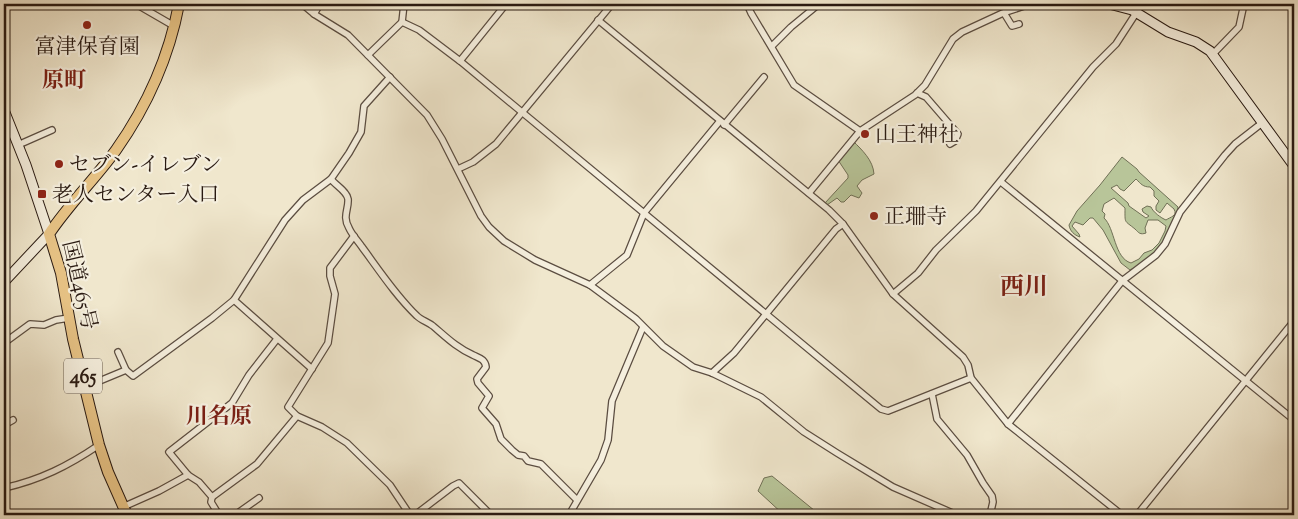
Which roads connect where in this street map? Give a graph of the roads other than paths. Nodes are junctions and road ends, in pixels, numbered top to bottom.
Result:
1 (136, 4) edge
2 (179, 4) edge
3 (302, 4) edge
4 (320, 4) edge
5 (404, 4) edge
6 (506, 4) edge
7 (612, 4) edge
8 (747, 4) edge
9 (819, 4) edge
10 (1030, 4) edge
11 (1109, 4) edge
12 (1142, 4) edge
13 (1244, 4) edge
14 (1004, 13) junction
15 (1137, 13) junction
16 (314, 14) junction
17 (598, 20) junction
18 (402, 22) junction
19 (1019, 24) dead end
20 (174, 26) junction
21 (772, 46) junction
22 (1213, 54) junction
23 (368, 55) junction
24 (460, 61) junction
25 (390, 77) junction
26 (764, 77) dead end
27 (917, 93) junction
28 (4, 110) edge
29 (522, 113) junction
30 (722, 123) junction
31 (1262, 123) junction
32 (52, 130) dead end
33 (860, 131) junction
34 (950, 144) dead end
35 (18, 145) junction
36 (1294, 166) edge
37 (458, 169) junction
38 (331, 179) junction
39 (1001, 182) junction
40 (809, 193) junction
41 (644, 213) junction
42 (842, 224) junction
43 (49, 234) junction
44 (354, 236) junction
45 (1122, 281) junction
46 (4, 282) edge
47 (590, 285) junction
48 (893, 294) junction
49 (234, 300) junction
50 (766, 314) junction
51 (69, 318) junction
52 (1294, 321) edge
53 (643, 327) junction
54 (277, 339) junction
55 (4, 343) edge
56 (118, 352) dead end
57 (312, 369) junction
58 (126, 370) junction
59 (712, 373) junction
60 (971, 378) junction
61 (1245, 381) junction
62 (85, 387) junction
63 (932, 394) junction
64 (297, 416) junction
65 (13, 420) dead end
66 (1294, 420) edge
67 (1008, 424) junction
68 (4, 425) edge
69 (99, 446) junction
70 (188, 475) junction
71 (4, 488) edge
72 (212, 497) junction
73 (260, 498) dead end
74 (577, 500) junction
75 (125, 511) edge
76 (219, 515) edge
77 (235, 515) edge
78 (410, 515) edge
79 (415, 515) edge
80 (491, 515) edge
81 (569, 515) edge
82 (957, 515) edge
83 (990, 515) edge
84 (1122, 515) edge
85 (1137, 515) edge

1 - 20 street
2 - 20 highway, 国道465号
3 - 16 street
4 - 16 street
5 - 18 street
6 - 24 street
7 - 17 street
8 - 21 street
9 - 21 street
10 - 14 street
11 - 15 main road
12 - 15 street
13 - 22 street
14 - 19 street
14 - 27 street
15 - 22 main road
15 - 39 street
16 - 23 street
17 - 29 street
17 - 30 street
18 - 23 street
18 - 24 street
20 - 43 highway, 国道465号
21 - 33 street
22 - 31 main road
23 - 25 street
24 - 29 street
25 - 37 street
25 - 38 street
26 - 30 street
27 - 33 street
27 - 34 street
28 - 35 main road
29 - 37 street
29 - 41 street
30 - 40 street
30 - 41 street
31 - 36 main road
31 - 45 street
32 - 35 street
33 - 40 street
35 - 43 main road
37 - 47 street
38 - 44 street
38 - 49 street
39 - 45 street
39 - 48 street
40 - 42 street
41 - 47 street
41 - 50 street
42 - 48 street
42 - 50 street
43 - 46 main road
43 - 51 highway, 国道465号 / 465
44 - 57 street
44 - 74 street
45 - 61 street
45 - 67 street
47 - 53 street
48 - 60 street
49 - 54 street
49 - 58 street
50 - 59 street
50 - 63 street
51 - 55 street
51 - 62 highway, 国道465号 / 465
52 - 61 street
53 - 59 street
53 - 74 street
54 - 57 street
54 - 70 street
56 - 58 street
57 - 64 street
58 - 62 street
59 - 82 street
60 - 63 street
60 - 67 street
61 - 66 street
61 - 85 street
62 - 69 highway, 国道465号 / 465
63 - 83 street
64 - 72 street
64 - 78 street
65 - 68 street
67 - 84 street
69 - 71 street
69 - 75 highway, 国道465号 / 465
70 - 72 street
70 - 75 street
72 - 76 street
73 - 77 street
74 - 81 street
79 - 80 street

